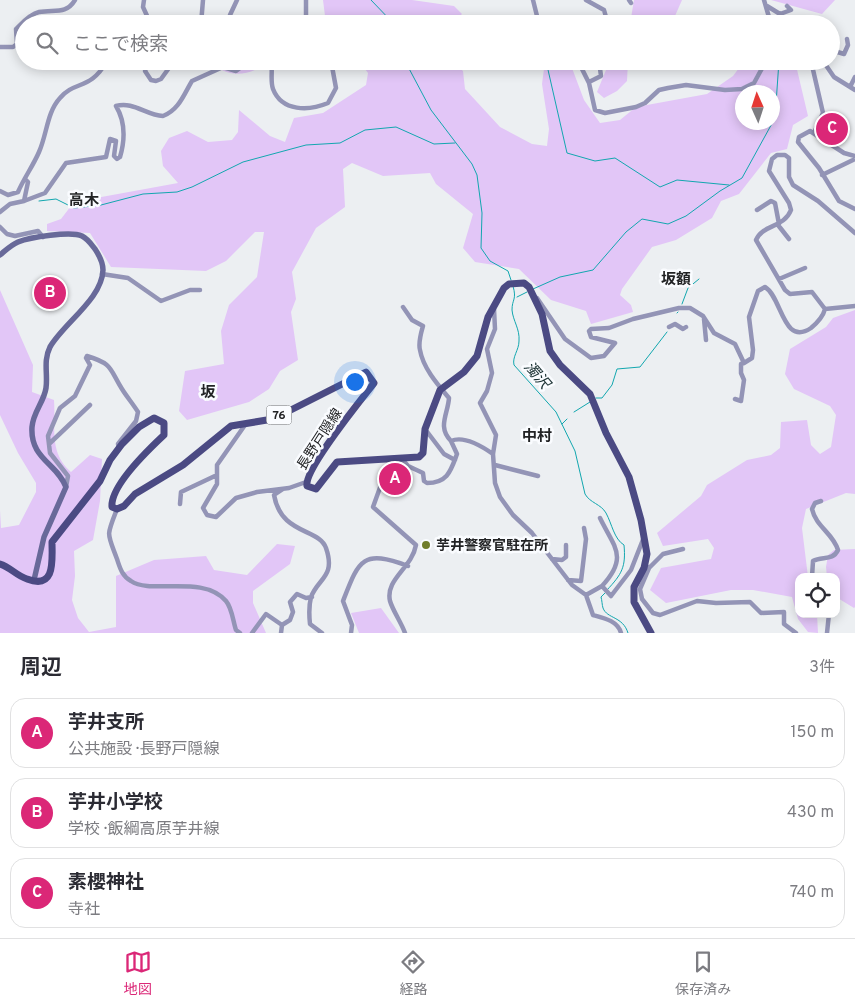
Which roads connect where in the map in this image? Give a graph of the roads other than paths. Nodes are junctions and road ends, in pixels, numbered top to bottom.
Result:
1 (75, 0) edge
2 (144, 0) edge
3 (203, 0) edge
4 (237, 0) edge
5 (306, 0) edge
6 (533, 0) edge
7 (586, 0) edge
8 (764, 0) edge
9 (767, 6) junction
10 (787, 6) dead end
11 (33, 15) edge
12 (147, 15) edge
13 (202, 15) edge
14 (230, 15) edge
15 (306, 15) edge
16 (537, 15) edge
17 (605, 15) edge
18 (769, 15) edge
19 (847, 39) dead end
20 (15, 46) edge
21 (0, 47) edge
22 (840, 53) edge
23 (102, 70) edge
24 (145, 70) edge
25 (168, 70) edge
26 (218, 70) edge
27 (271, 70) edge
28 (334, 70) edge
29 (583, 70) edge
30 (600, 70) edge
31 (761, 70) edge
32 (813, 70) edge
33 (829, 70) edge
34 (855, 77) edge
35 (589, 82) junction
36 (853, 88) edge
37 (814, 133) junction
38 (854, 158) edge
39 (855, 167) edge
40 (822, 174) junction
41 (26, 179) junction
42 (0, 191) edge
43 (24, 201) junction
44 (757, 210) dead end
45 (855, 210) edge
46 (0, 212) edge
47 (779, 225) junction
48 (0, 227) edge
49 (855, 233) edge
50 (44, 238) junction
51 (789, 239) dead end
52 (0, 255) edge
53 (805, 268) dead end
54 (102, 274) junction
55 (779, 279) junction
56 (200, 290) dead end
57 (533, 294) junction
58 (855, 306) edge
59 (403, 307) dead end
60 (494, 309) junction
61 (825, 309) junction
62 (704, 318) junction
63 (669, 327) dead end
64 (686, 327) dead end
65 (706, 340) dead end
66 (744, 363) junction
67 (440, 390) junction
68 (735, 399) dead end
69 (90, 405) dead end
70 (245, 423) junction
71 (425, 429) junction
72 (451, 441) junction
73 (49, 444) junction
74 (119, 448) junction
75 (493, 454) junction
76 (402, 459) junction
77 (455, 460) junction
78 (494, 465) junction
79 (217, 475) junction
80 (538, 476) dead end
81 (306, 482) junction
82 (66, 487) junction
83 (284, 489) junction
84 (821, 501) dead end
85 (180, 504) dead end
86 (117, 509) junction
87 (600, 518) dead end
88 (584, 528) dead end
89 (645, 536) junction
90 (566, 545) dead end
91 (683, 549) dead end
92 (552, 559) junction
93 (0, 564) edge
94 (408, 566) junction
95 (647, 566) junction
96 (812, 573) edge
97 (34, 580) junction
98 (568, 580) junction
99 (603, 587) junction
100 (586, 595) junction
101 (312, 597) junction
102 (829, 618) edge
103 (282, 625) junction
104 (240, 633) edge
105 (252, 633) edge
106 (281, 633) edge
107 (322, 633) edge
108 (351, 633) edge
109 (405, 633) edge
110 (622, 633) edge
111 (651, 633) edge
112 (796, 633) edge
113 (827, 633) edge

1 - 11 street
2 - 12 street
3 - 13 street
4 - 14 street
5 - 15 street
6 - 16 street
7 - 17 street
8 - 9 street
9 - 10 street
9 - 18 street
19 - 22 street
20 - 21 street
23 - 41 street
24 - 25 street
26 - 43 street
27 - 28 street
29 - 35 street
30 - 35 street
31 - 35 street
32 - 37 street
33 - 36 street
34 - 36 street
37 - 38 street
37 - 40 street
38 - 39 street
38 - 40 street
40 - 45 street
41 - 42 street
41 - 43 street
43 - 46 street
44 - 47 street
47 - 49 street
47 - 51 street
47 - 55 street
48 - 50 street
50 - 52 main road
50 - 54 main road
53 - 55 street
54 - 56 street
54 - 82 main road
55 - 61 street
57 - 60 main road, 長野戸隠線
57 - 62 street
57 - 89 main road, 長野戸隠線
58 - 61 street
59 - 67 street
60 - 67 main road, 長野戸隠線
60 - 75 street
61 - 66 street
62 - 65 street
62 - 66 street
63 - 64 street
66 - 68 street
67 - 71 main road, 長野戸隠線
67 - 72 street
69 - 73 street
70 - 79 street
70 - 81 main road, 長野戸隠線 / 76
70 - 86 main road, 長野戸隠線 / 76
71 - 76 main road, 長野戸隠線
71 - 77 street
72 - 75 street
72 - 77 street
73 - 74 street
73 - 82 street
74 - 86 main road
74 - 97 main road
75 - 78 street
76 - 77 street
76 - 81 main road, 長野戸隠線
76 - 94 street
78 - 80 street
78 - 92 street
79 - 83 street
79 - 85 street
81 - 83 street
82 - 97 main road
83 - 101 street
84 - 96 street
86 - 104 street
87 - 99 street
88 - 98 street
89 - 95 main road, 長野戸隠線
89 - 99 street
90 - 92 street
91 - 95 street
92 - 98 street
93 - 97 main road
94 - 108 street
94 - 109 street
95 - 111 main road, 長野戸隠線
95 - 112 street
98 - 100 street
99 - 100 street
100 - 110 street
101 - 103 street
101 - 107 street
102 - 113 street
103 - 105 street
103 - 106 street

